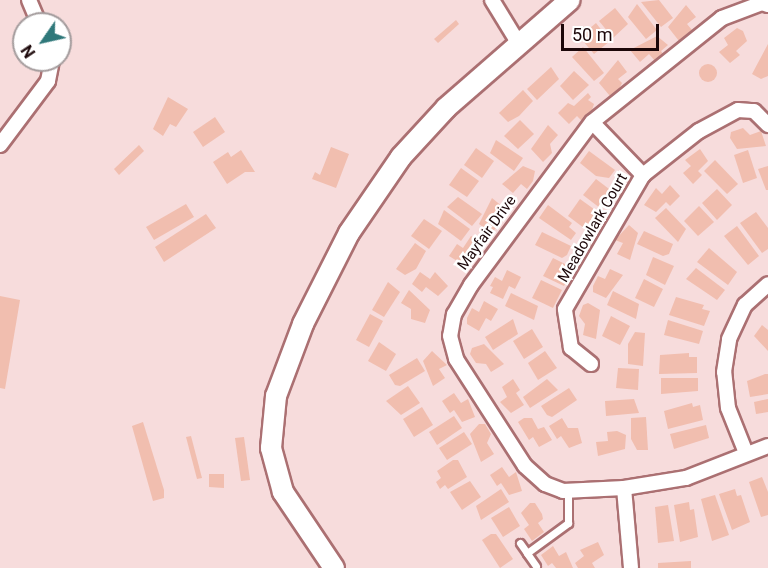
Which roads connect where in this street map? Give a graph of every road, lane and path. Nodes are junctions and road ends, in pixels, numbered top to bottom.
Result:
1 (492, 0) edge
2 (570, 0) edge
3 (768, 5) edge
4 (519, 44) junction
5 (50, 72) edge
6 (592, 122) junction
7 (768, 124) edge
8 (0, 145) edge
9 (643, 176) junction
10 (768, 284) edge
11 (591, 364) dead end
12 (768, 446) edge
13 (746, 453) junction
14 (624, 488) junction
15 (568, 491) junction
16 (520, 543) dead end
17 (527, 553) junction
18 (536, 566) dead end
19 (334, 568) edge
20 (631, 568) edge

1 - 4 street
2 - 4 main road
3 - 6 street, Mayfair Drive
4 - 19 main road
5 - 8 street
6 - 9 street
6 - 15 street, Mayfair Drive
7 - 9 street, Meadowlark Court
9 - 11 street, Meadowlark Court
10 - 13 street
12 - 13 street, Mayfair Drive
13 - 14 street, Mayfair Drive
14 - 15 street, Mayfair Drive
14 - 20 street
15 - 17 lane
16 - 17 lane
17 - 18 lane

